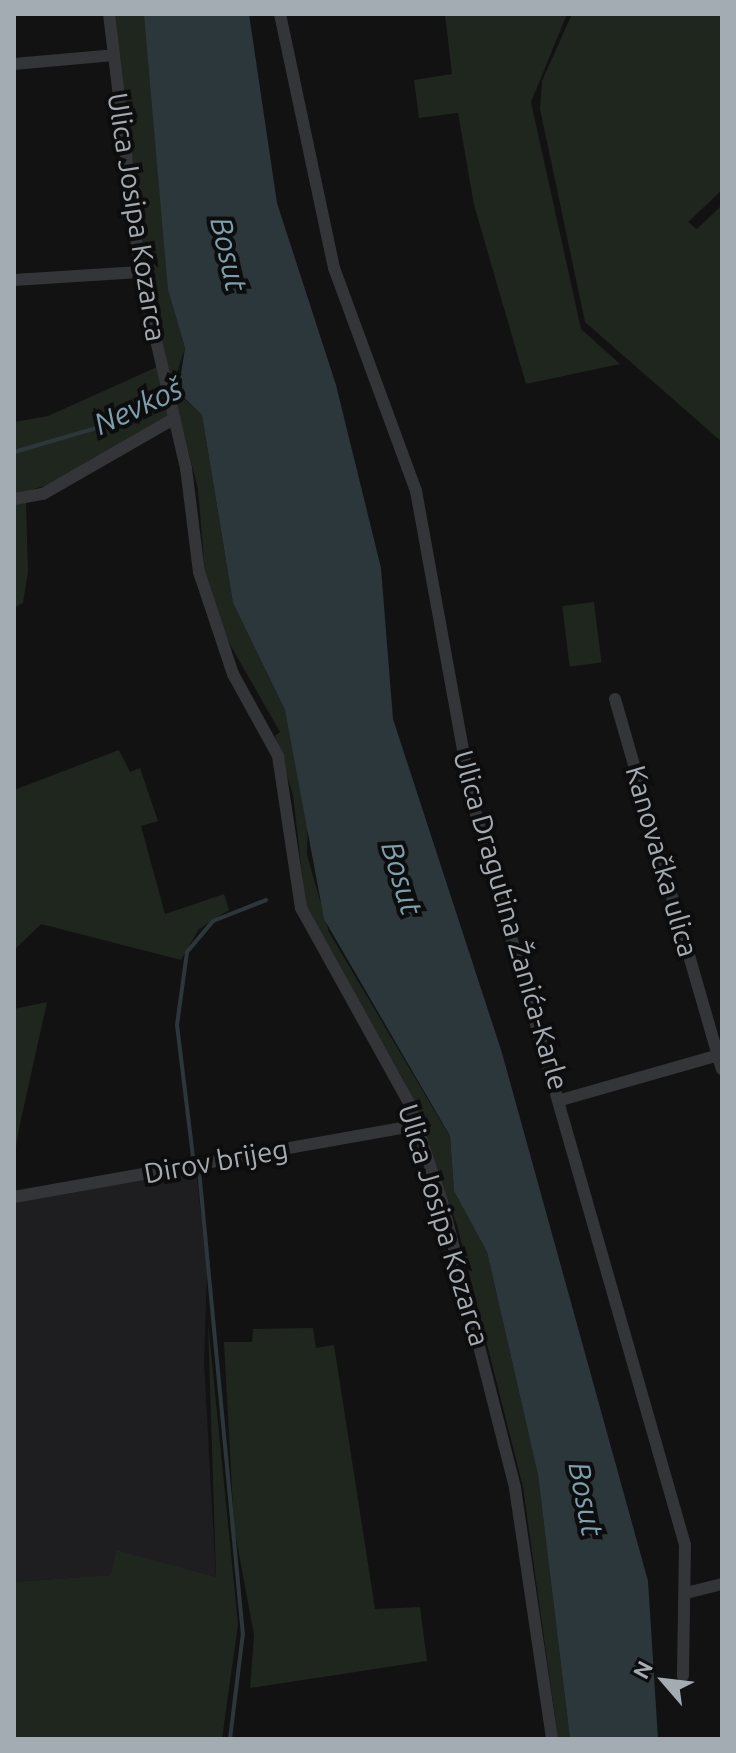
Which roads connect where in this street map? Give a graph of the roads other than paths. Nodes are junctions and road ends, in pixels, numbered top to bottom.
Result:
1 (109, 14) edge
2 (280, 14) edge
3 (114, 55) junction
4 (14, 64) edge
5 (140, 272) junction
6 (14, 280) edge
7 (173, 413) junction
8 (14, 499) edge
9 (615, 699) dead end
10 (720, 1055) edge
11 (722, 1069) edge
12 (561, 1100) junction
13 (418, 1125) junction
14 (14, 1197) edge
15 (722, 1584) edge
16 (686, 1593) junction
17 (683, 1676) dead end
18 (552, 1739) edge

1 - 3 street, Ulica Josipa Kozarca
2 - 12 street, Ulica Dragutina Žanića-Karle
3 - 4 street
3 - 5 street, Ulica Josipa Kozarca
5 - 6 street
5 - 7 street, Ulica Josipa Kozarca
7 - 8 street
7 - 13 street, Ulica Josipa Kozarca
9 - 10 street, Kanovačka ulica
10 - 11 street, Kanovačka ulica
10 - 12 street
12 - 16 street, Ulica Dragutina Žanića-Karle
13 - 14 street, Dirov brijeg
13 - 18 street, Ulica Josipa Kozarca
15 - 16 street
16 - 17 street, Ulica Dragutina Žanića-Karle

